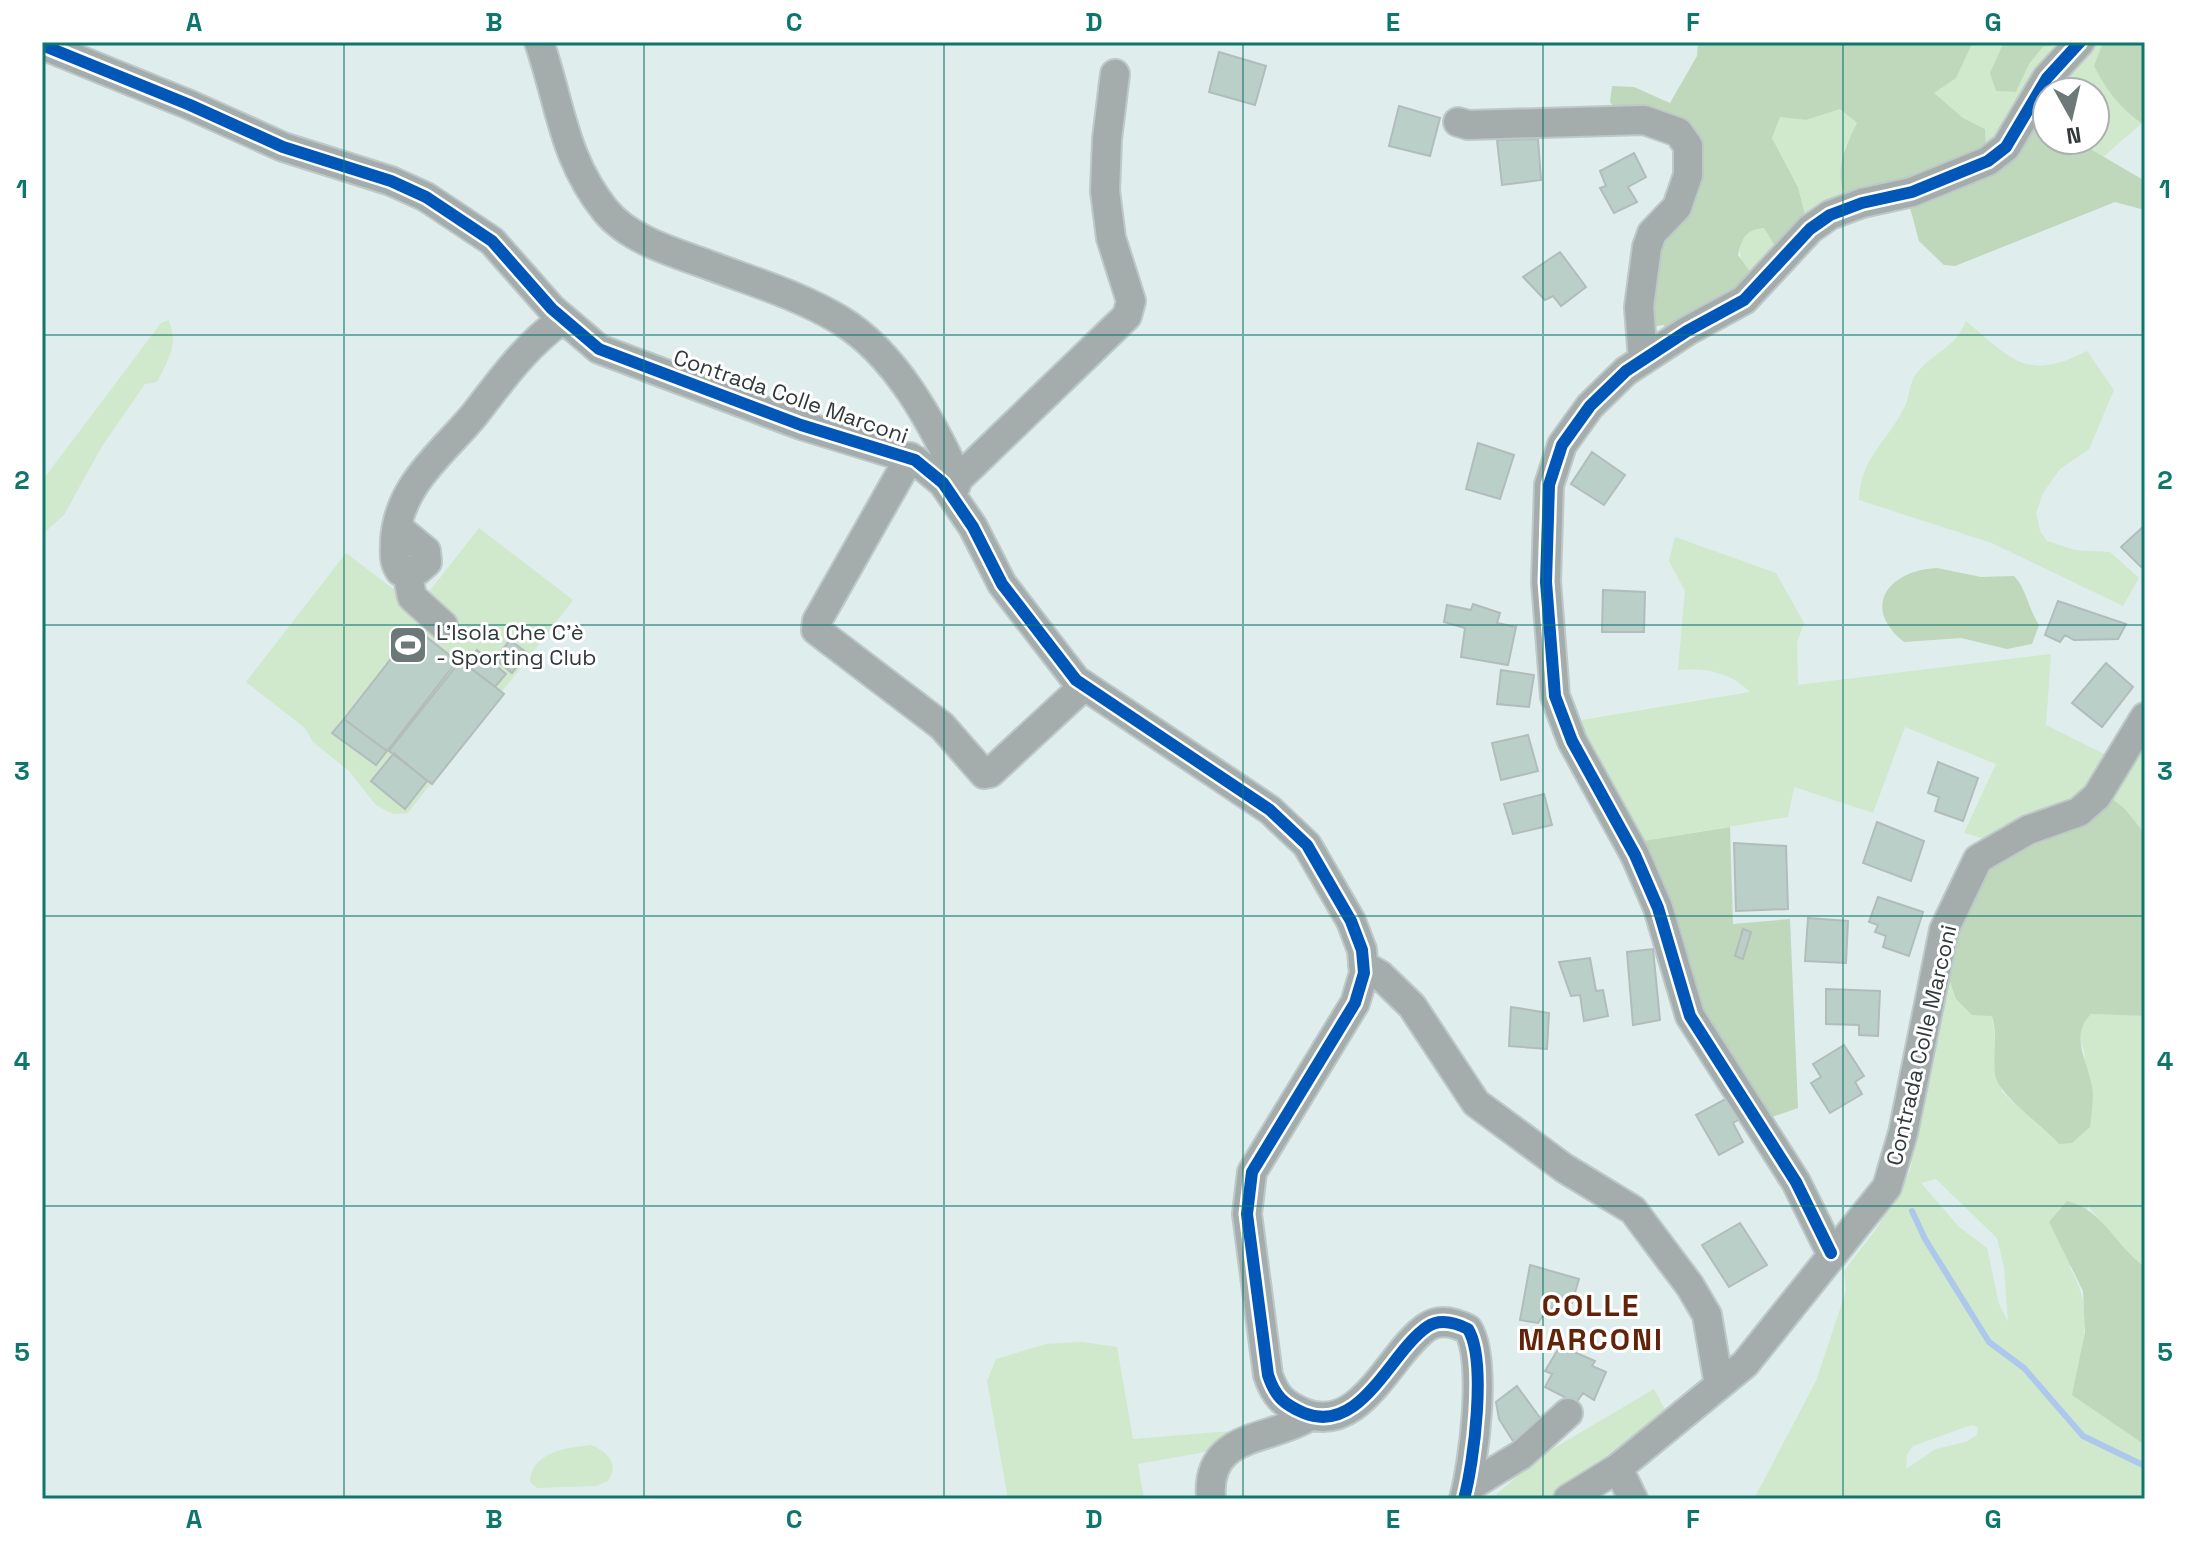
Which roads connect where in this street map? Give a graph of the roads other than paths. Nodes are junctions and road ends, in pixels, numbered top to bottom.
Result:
1 (539, 42) edge
2 (2080, 42) edge
3 (42, 45) edge
4 (1115, 74) dead end
5 (1458, 122) dead end
6 (563, 319) junction
7 (1643, 360) junction
8 (910, 457) junction
9 (955, 488) junction
10 (443, 625) dead end
11 (1084, 686) junction
12 (2145, 717) edge
13 (1363, 965) junction
14 (1831, 1253) junction
15 (1719, 1385) junction
16 (1568, 1413) dead end
17 (1310, 1416) junction
18 (1618, 1468) junction
19 (1466, 1494) edge
20 (1211, 1499) edge
21 (1568, 1499) edge
22 (1633, 1499) edge

1 - 9 street
2 - 7 street
3 - 6 street, Contrada Colle Marconi
4 - 9 street
5 - 7 street
6 - 8 street, Contrada Colle Marconi
6 - 10 street
7 - 14 street
8 - 9 street, Contrada Colle Marconi
8 - 11 street, Contrada Colle Marconi
9 - 11 street, Contrada Colle Marconi
11 - 13 street, Contrada Colle Marconi
12 - 14 street, Contrada Colle Marconi
13 - 15 street
13 - 17 street, Contrada Colle Marconi
14 - 15 street, Contrada Colle Marconi
15 - 18 street, Contrada Colle Marconi
16 - 19 street
17 - 19 street
17 - 20 street
18 - 21 street, Contrada Colle Marconi
18 - 22 street

